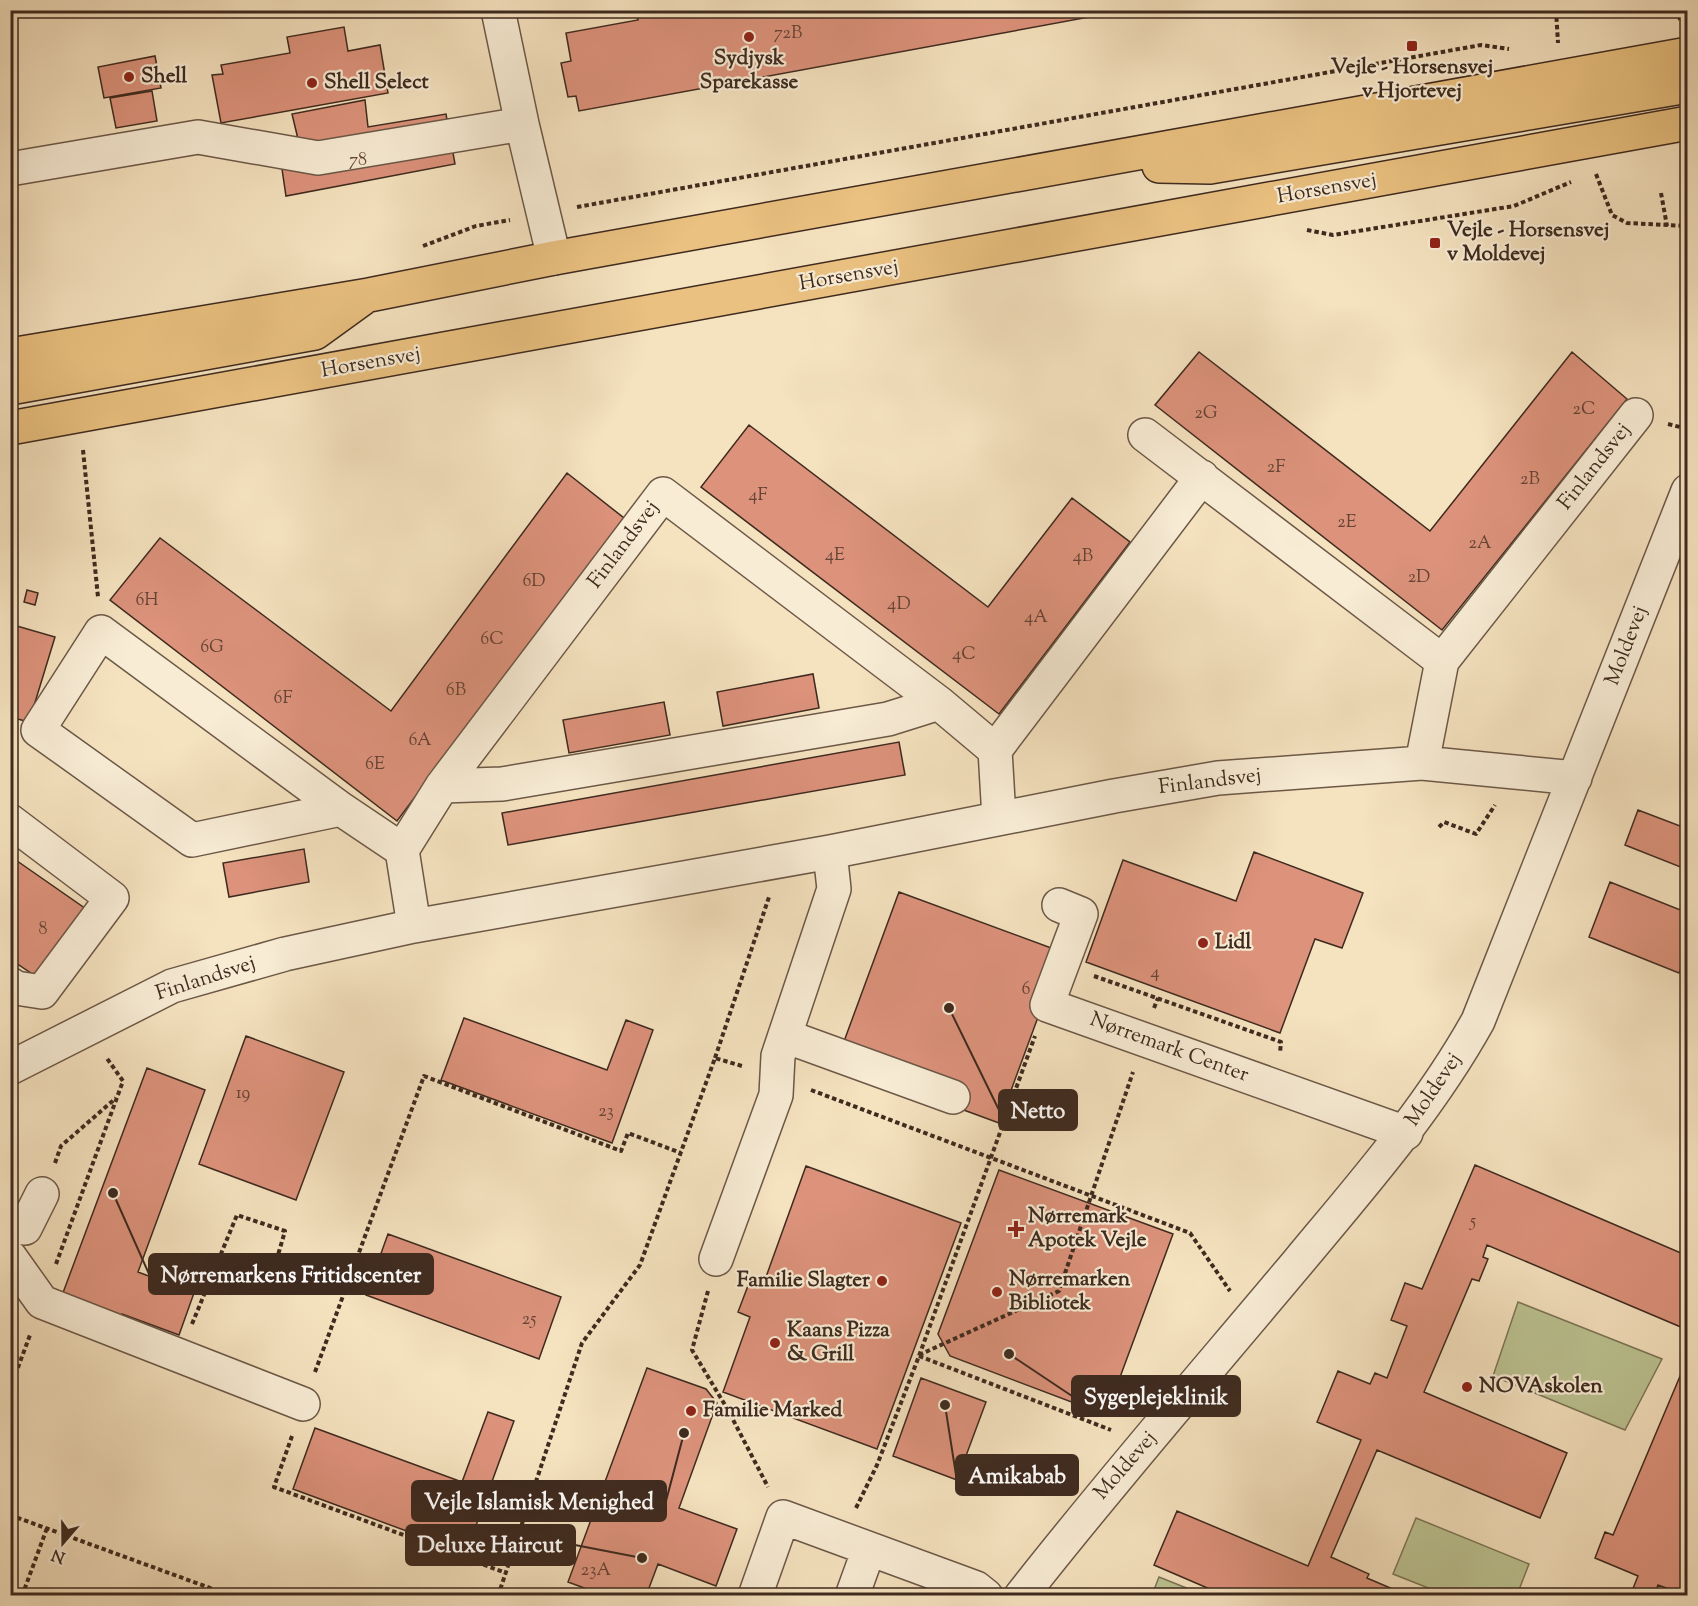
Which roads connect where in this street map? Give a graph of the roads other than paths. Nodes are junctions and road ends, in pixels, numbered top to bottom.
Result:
1 (498, 10) edge
2 (1684, 39) edge
3 (1688, 86) edge
4 (1688, 123) edge
5 (522, 124) junction
6 (1076, 166) junction
7 (10, 169) edge
8 (554, 258) junction
9 (369, 295) junction
10 (10, 355) edge
11 (10, 388) edge
12 (1636, 415) dead end
13 (10, 428) edge
14 (1145, 435) dead end
15 (1202, 477) junction
16 (1688, 490) edge
17 (1442, 661) junction
18 (939, 703) junction
19 (995, 750) junction
20 (1422, 763) junction
21 (1575, 778) junction
22 (442, 786) junction
23 (341, 809) junction
24 (999, 818) junction
25 (10, 820) edge
26 (402, 850) junction
27 (830, 852) junction
28 (1059, 905) dead end
29 (414, 926) junction
30 (10, 984) edge
31 (780, 1056) junction
32 (10, 1068) edge
33 (953, 1097) dead end
34 (1406, 1133) junction
35 (42, 1194) road end
36 (10, 1225) edge
37 (10, 1257) edge
38 (716, 1259) road end
39 (303, 1404) road end
40 (855, 1544) junction
41 (755, 1596) edge
42 (852, 1596) edge
43 (986, 1596) edge
44 (1021, 1596) edge

1 - 5 street
2 - 6 main road
3 - 6 main road
4 - 13 main road, Horsensvej
5 - 7 street
5 - 8 street
6 - 8 main road
8 - 9 main road
9 - 10 main road
9 - 11 main road
12 - 17 street, Finlandsvej
14 - 15 street
15 - 17 street
15 - 19 street
16 - 21 street, Moldevej
17 - 20 street, Finlandsvej
18 - 19 street, Finlandsvej
18 - 22 street
18 - 22 street, Finlandsvej
19 - 24 street
20 - 21 street, Finlandsvej
20 - 24 street, Finlandsvej
21 - 34 street, Moldevej
22 - 26 street, Finlandsvej
23 - 23 street
23 - 26 street
24 - 27 street, Finlandsvej
25 - 30 street
26 - 29 street
27 - 29 street, Finlandsvej
27 - 31 street
28 - 34 street, Nørremark Center
29 - 32 street, Finlandsvej
31 - 33 street
31 - 38 street
34 - 44 street, Moldevej
35 - 36 street
37 - 39 street
40 - 41 street
40 - 42 street
40 - 43 street

